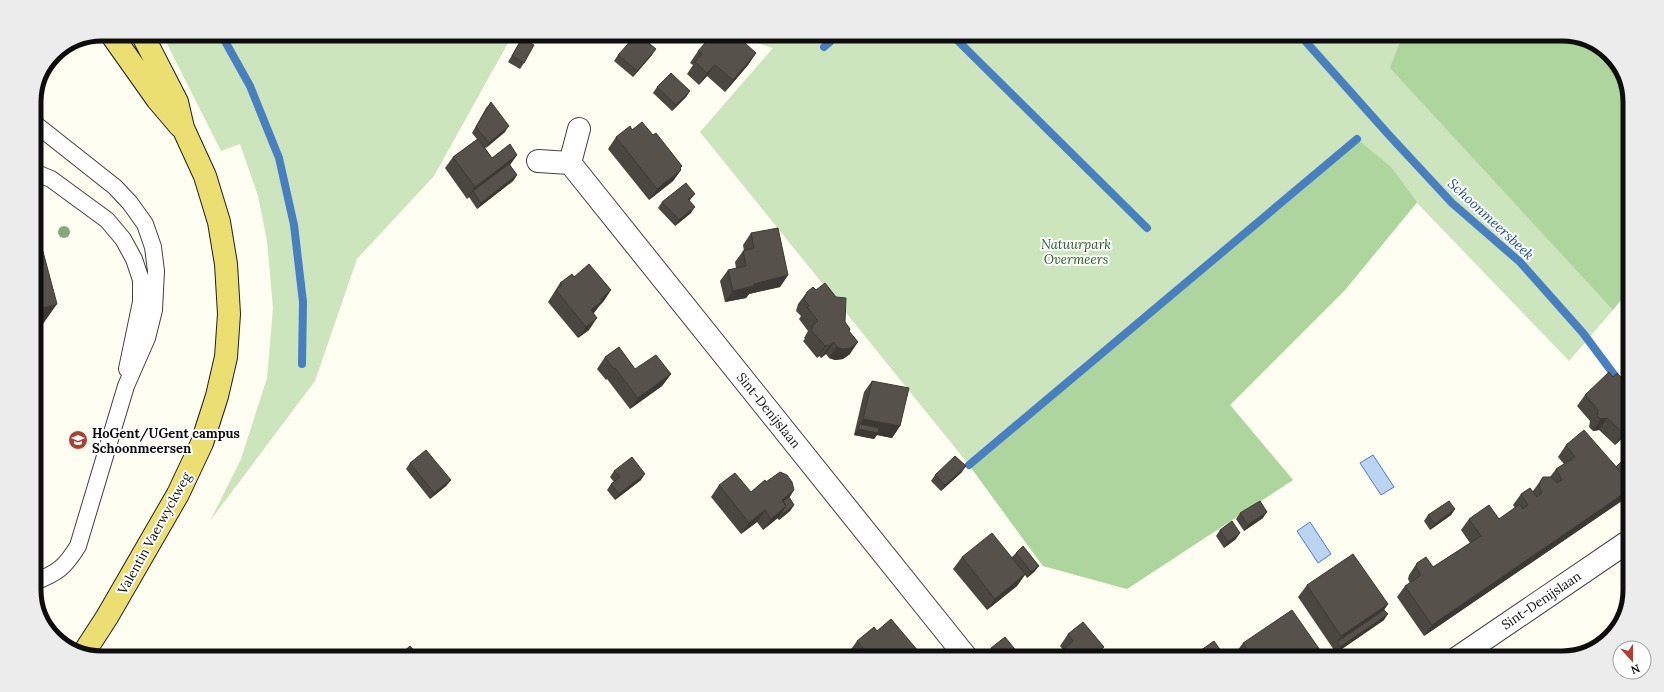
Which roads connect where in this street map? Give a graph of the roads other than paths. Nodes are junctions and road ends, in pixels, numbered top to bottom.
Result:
1 (116, 41) edge
2 (146, 41) edge
3 (182, 128) junction
4 (41, 129) edge
5 (579, 129) dead end
6 (538, 161) dead end
7 (570, 163) junction
8 (41, 175) edge
9 (126, 386) junction
10 (1623, 545) edge
11 (41, 579) edge
12 (86, 649) edge
13 (961, 651) edge
14 (1467, 651) edge

1 - 3 main road, Valentin Vaerwyckweg
2 - 3 main road, Valentin Vaerwyckweg
3 - 12 main road, Valentin Vaerwyckweg
4 - 9 lane
5 - 7 street
6 - 7 street
7 - 13 street, Sint-Denijslaan
8 - 9 lane
9 - 11 lane
10 - 14 street, Sint-Denijslaan

